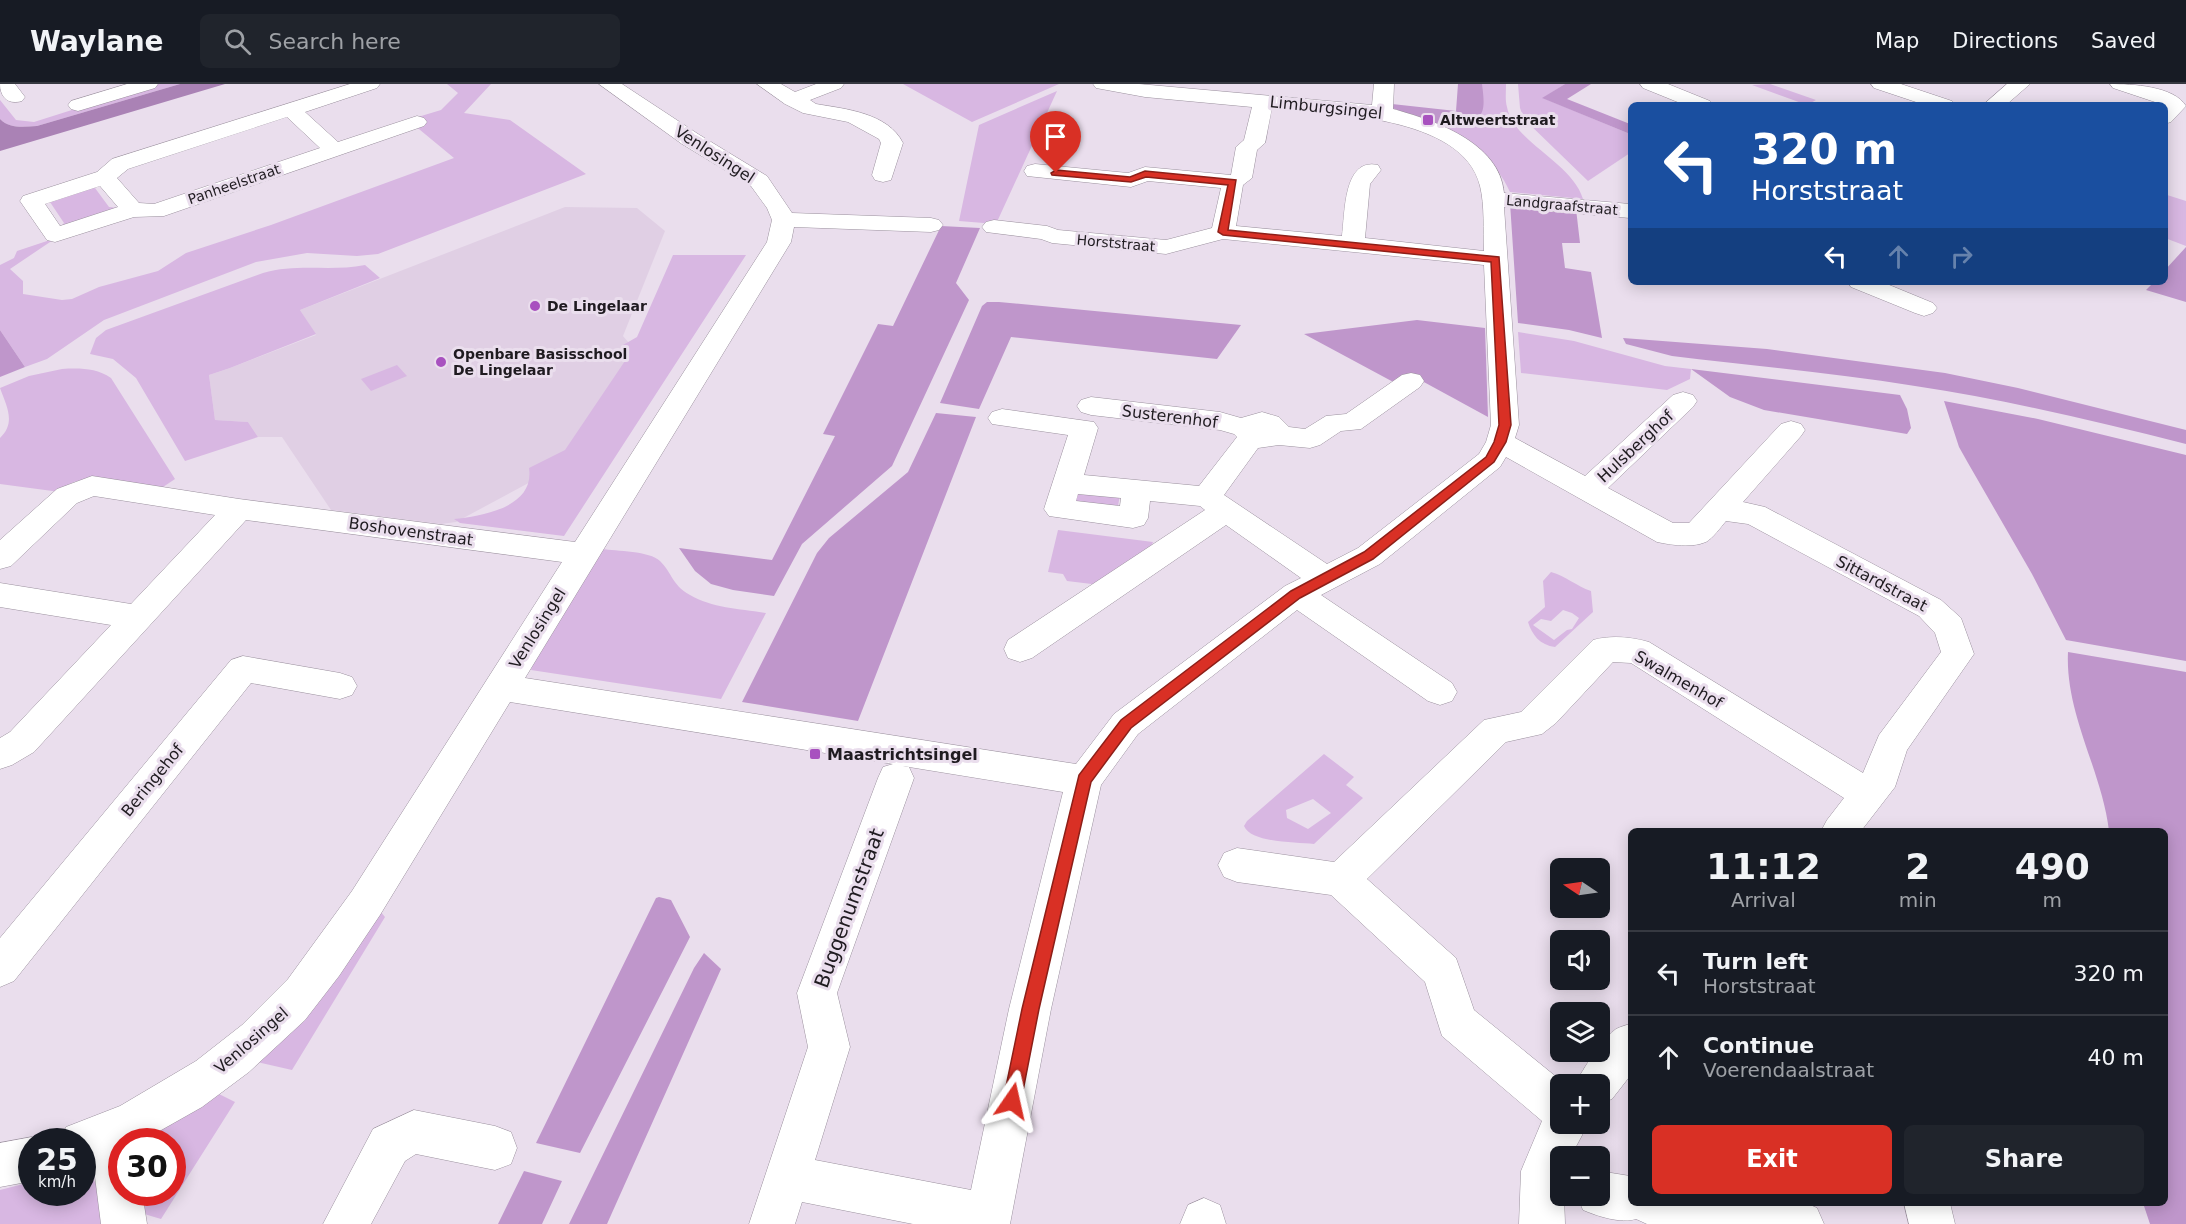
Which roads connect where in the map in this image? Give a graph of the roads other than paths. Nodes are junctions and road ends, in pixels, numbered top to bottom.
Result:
1 (148, 84) edge
2 (370, 84) edge
3 (609, 84) edge
4 (767, 84) edge
5 (834, 84) edge
6 (1103, 84) edge
7 (1384, 84) edge
8 (1650, 84) edge
9 (1881, 84) edge
10 (2020, 84) edge
11 (2120, 84) edge
12 (792, 100) junction
13 (1264, 100) junction
14 (1695, 102) edge
15 (1936, 102) edge
16 (1997, 102) edge
17 (78, 105) dead end
18 (290, 109) junction
19 (1382, 112) junction
20 (2168, 114) edge
21 (417, 122) dead end
22 (334, 150) junction
23 (1370, 170) dead end
24 (1035, 171) dead end
25 (883, 175) dead end
26 (105, 177) junction
27 (1233, 182) junction
28 (1493, 199) junction
29 (132, 210) junction
30 (1628, 211) edge
31 (784, 220) junction
32 (931, 225) dead end
33 (994, 227) dead end
34 (1223, 232) junction
35 (1353, 244) junction
36 (1496, 260) junction
37 (1867, 285) edge
38 (1924, 308) dead end
39 (1411, 381) dead end
40 (1683, 401) dead end
41 (1091, 406) dead end
42 (1002, 418) dead end
43 (1791, 430) dead end
44 (1258, 433) junction
45 (1500, 442) junction
46 (1587, 491) junction
47 (1216, 504) junction
48 (239, 509) junction
49 (1719, 510) junction
50 (583, 554) junction
51 (0, 558) edge
52 (1324, 578) junction
53 (1296, 594) junction
54 (0, 595) edge
55 (137, 617) junction
56 (1020, 649) dead end
57 (340, 686) dead end
58 (500, 687) junction
59 (1440, 692) dead end
60 (0, 755) edge
61 (896, 778) dead end
62 (1084, 780) junction
63 (1869, 795) junction
64 (1842, 828) edge
65 (1237, 865) dead end
66 (1341, 880) junction
67 (13, 933) edge
68 (0, 968) edge
69 (1628, 1046) edge
70 (1605, 1074) edge
71 (1550, 1100) edge
72 (1559, 1134) edge
73 (97, 1138) edge
74 (495, 1148) dead end
75 (18, 1162) edge
76 (0, 1165) edge
77 (788, 1177) junction
78 (1610, 1196) edge
79 (1547, 1198) edge
80 (1628, 1199) edge
81 (1668, 1206) edge
82 (1928, 1206) edge
83 (988, 1220) edge
84 (124, 1224) edge
85 (346, 1224) edge
86 (772, 1224) edge
87 (1801, 1224) edge
88 (1932, 1224) edge

1 - 17 street
2 - 18 street, Panheelstraat
3 - 31 street, Venlosingel
4 - 12 street
5 - 12 street
6 - 13 street, Limburgsingel
7 - 19 street
8 - 14 street
9 - 15 street
10 - 16 street
11 - 20 street
12 - 25 street
13 - 19 street, Limburgsingel
13 - 27 street
18 - 22 street
18 - 26 street, Panheelstraat
19 - 28 street, Limburgsingel
21 - 22 street, Panheelstraat
22 - 29 street, Panheelstraat
23 - 35 street
24 - 27 street
26 - 29 street
26 - 29 street, Panheelstraat
27 - 34 street
28 - 30 street, Landgraafstraat
28 - 36 street, Limburgsingel
31 - 32 street
31 - 50 street, Venlosingel
33 - 34 street, Horststraat
34 - 35 street
35 - 36 street
36 - 45 street, Limburgsingel
37 - 38 street
39 - 44 street, Susterenhof
40 - 46 street, Hulsberghof
41 - 44 street, Susterenhof
42 - 47 street
43 - 49 street
44 - 47 street
45 - 46 street
45 - 52 street, Limburgsingel
46 - 49 street
47 - 52 street
47 - 56 street
48 - 50 street, Boshovenstraat
48 - 51 street, Boshovenstraat
48 - 55 street
49 - 63 street, Sittardstraat
50 - 58 street, Venlosingel
52 - 53 street, Limburgsingel
53 - 59 street
53 - 62 street, Limburgsingel
54 - 55 street
55 - 60 street
57 - 67 street, Beringehof
58 - 62 street
58 - 73 street, Venlosingel
61 - 77 street, Buggenumstraat
62 - 83 street, Limburgsingel
63 - 64 street, Sittardstraat
63 - 66 street, Swalmenhof
65 - 66 street
66 - 71 street
67 - 68 street, Beringehof
69 - 70 street
72 - 79 street
73 - 84 street
74 - 85 street
75 - 76 street
77 - 83 street
77 - 86 street, Buggenumstraat
78 - 80 street
81 - 87 street
82 - 88 street

